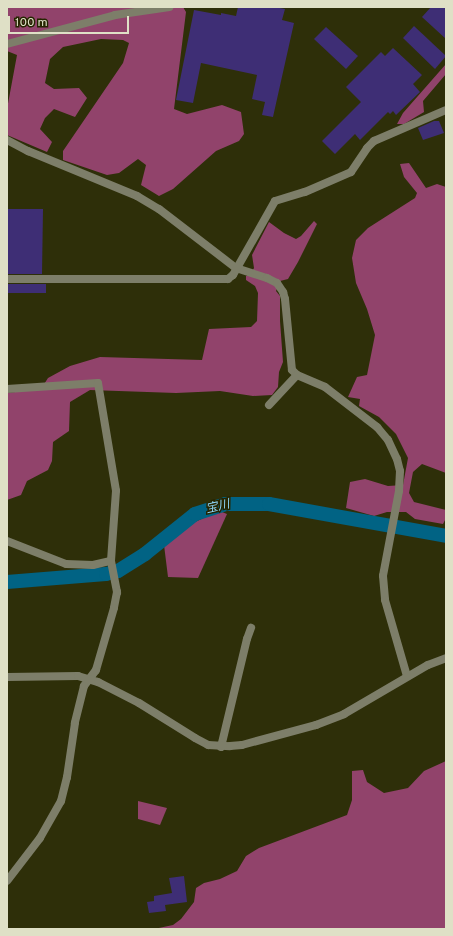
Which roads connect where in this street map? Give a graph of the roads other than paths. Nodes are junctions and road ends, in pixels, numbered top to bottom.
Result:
1 (169, 7) edge
2 (7, 44) edge
3 (446, 110) edge
4 (7, 140) edge
5 (236, 268) junction
6 (7, 279) edge
7 (297, 375) junction
8 (7, 389) edge
9 (269, 405) dead end
10 (7, 541) edge
11 (111, 561) junction
12 (251, 628) dead end
13 (446, 658) edge
14 (407, 676) junction
15 (7, 677) edge
16 (88, 680) junction
17 (221, 747) junction
18 (7, 881) edge

1 - 2 street
3 - 5 street
4 - 5 street
5 - 6 street
5 - 7 street
7 - 9 street
7 - 14 street
8 - 11 street
10 - 11 street
11 - 16 street
12 - 17 street
13 - 14 street
14 - 17 street
15 - 16 street
16 - 17 street
16 - 18 street

